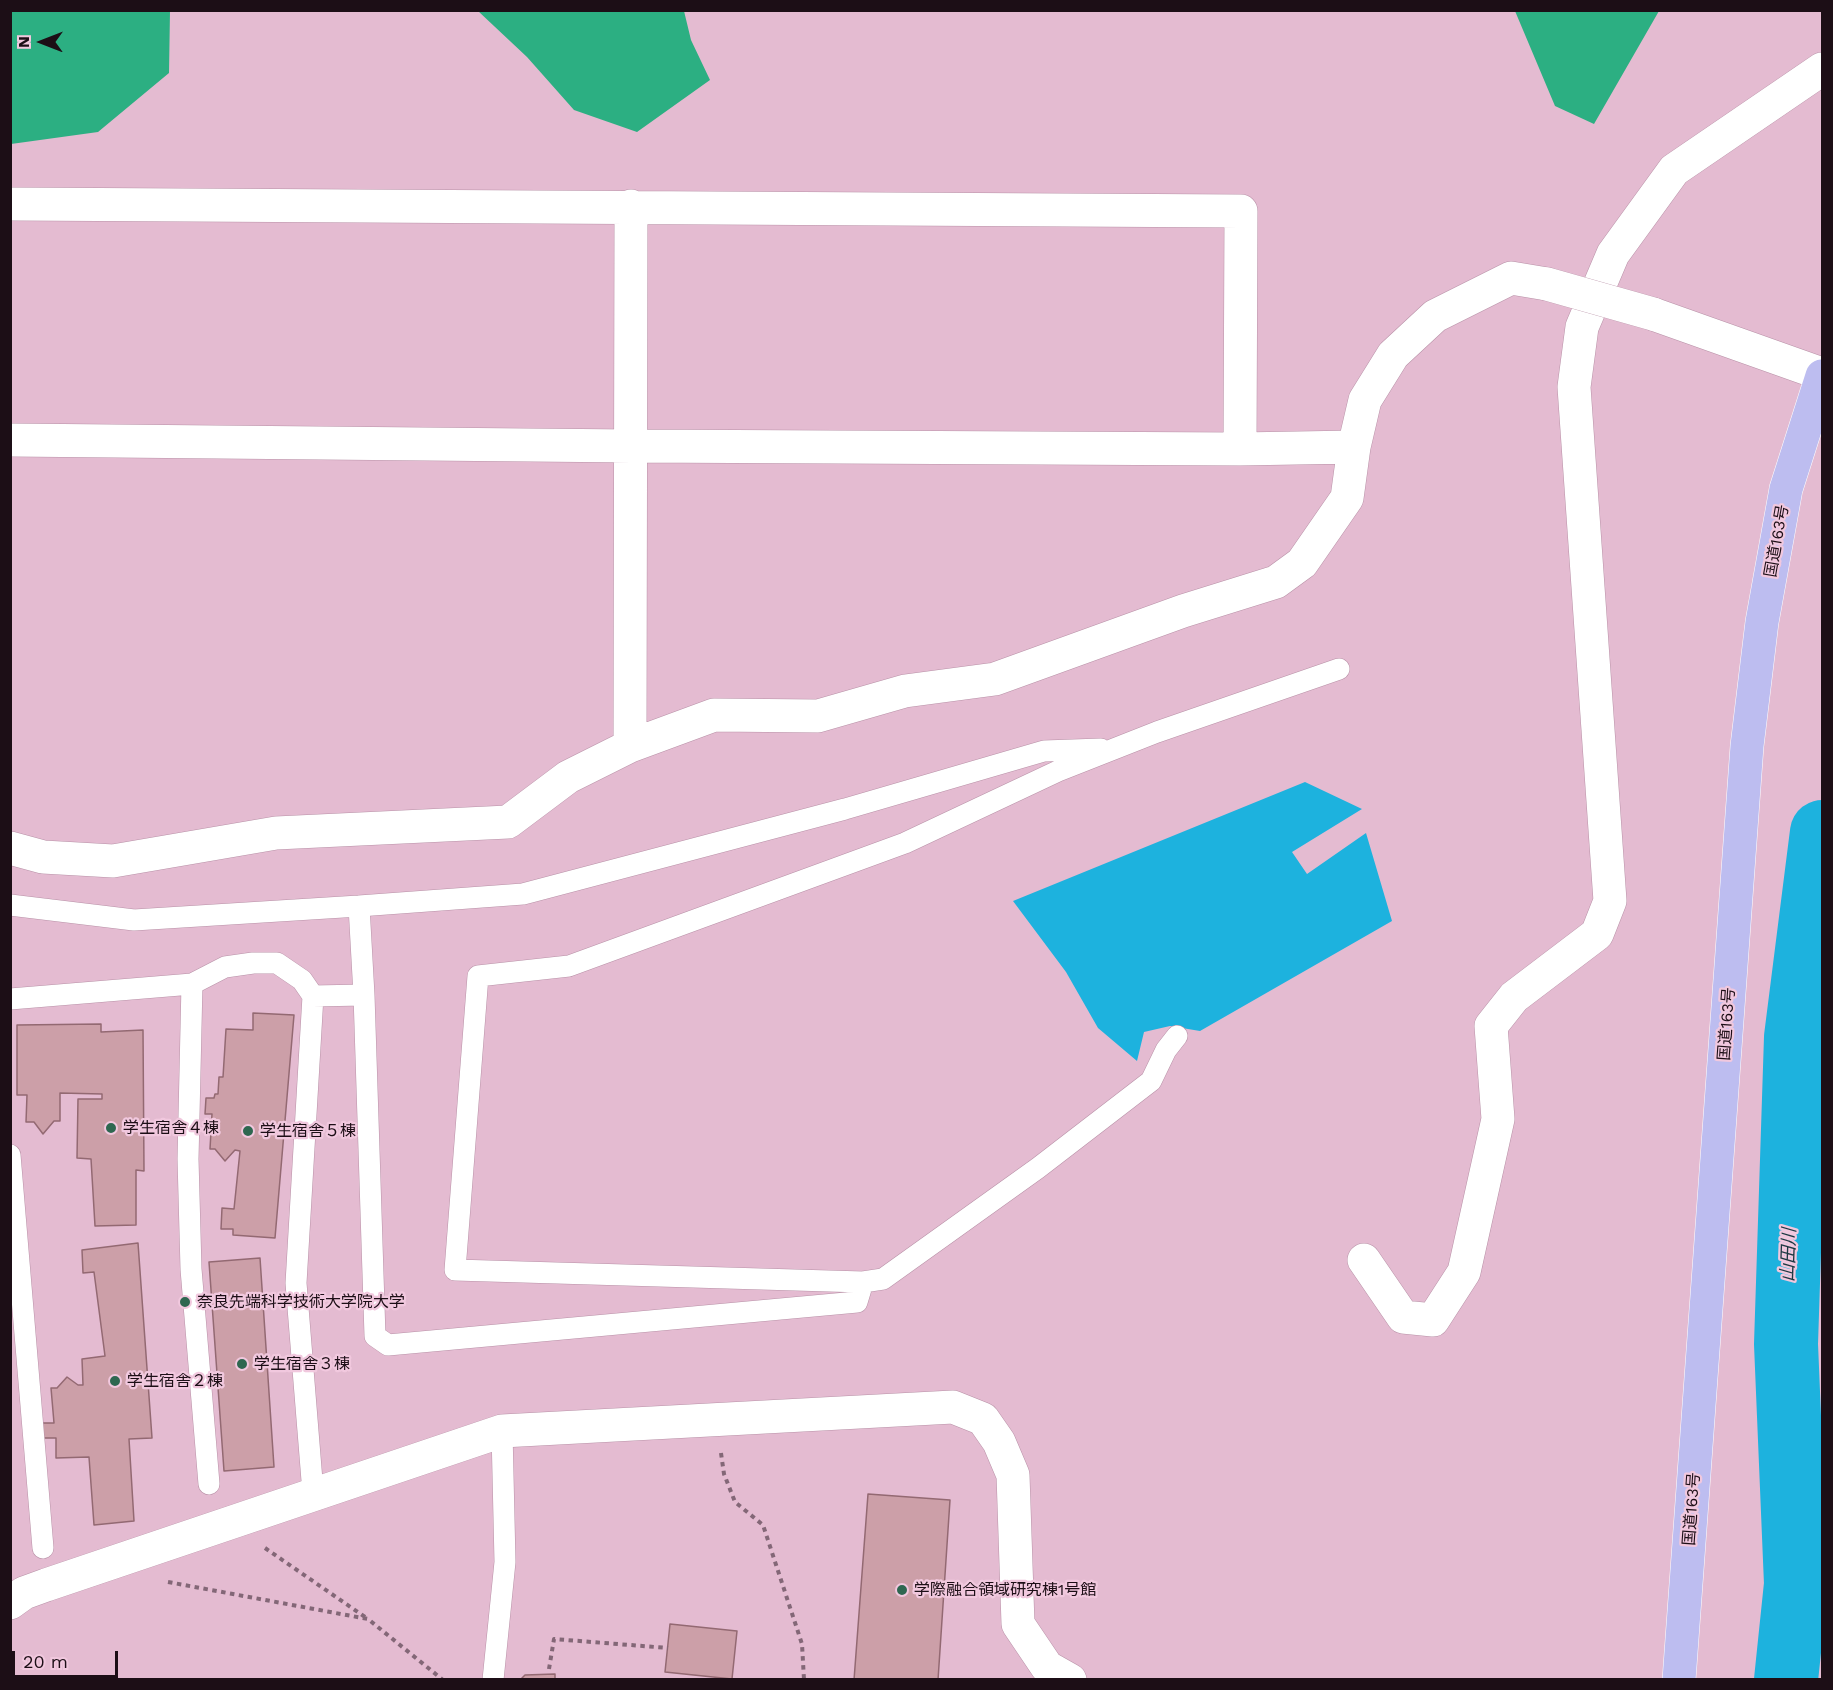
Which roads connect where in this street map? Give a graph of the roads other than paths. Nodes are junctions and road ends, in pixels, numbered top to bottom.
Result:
1 (1822, 69) edge
2 (10, 204) edge
3 (631, 206) junction
4 (1822, 375) edge
5 (10, 440) edge
6 (632, 446) junction
7 (1354, 447) junction
8 (1240, 449) junction
9 (1339, 669) dead end
10 (630, 746) junction
11 (1116, 748) junction
12 (10, 848) edge
13 (10, 905) edge
14 (359, 906) junction
15 (192, 984) junction
16 (364, 995) junction
17 (313, 996) junction
18 (10, 999) edge
19 (1177, 1036) dead end
20 (10, 1155) edge
21 (1364, 1260) dead end
22 (863, 1281) junction
23 (502, 1431) junction
24 (209, 1484) dead end
25 (313, 1493) junction
26 (43, 1548) dead end
27 (10, 1603) edge
28 (1050, 1675) edge
29 (493, 1680) edge
30 (1679, 1680) edge

1 - 21 street
2 - 3 street
3 - 6 street
3 - 8 street
4 - 7 street, bridge
4 - 30 highway, 国道163号
5 - 6 street
6 - 8 street
6 - 10 street
7 - 8 street
7 - 10 street
9 - 11 lane
10 - 12 street
11 - 14 lane
11 - 22 lane
13 - 14 lane
14 - 16 lane
15 - 17 lane
15 - 18 lane
15 - 24 lane
16 - 17 lane
16 - 22 lane
17 - 25 lane
19 - 22 lane
20 - 26 lane
23 - 25 street
23 - 28 street
23 - 29 lane
25 - 27 street

